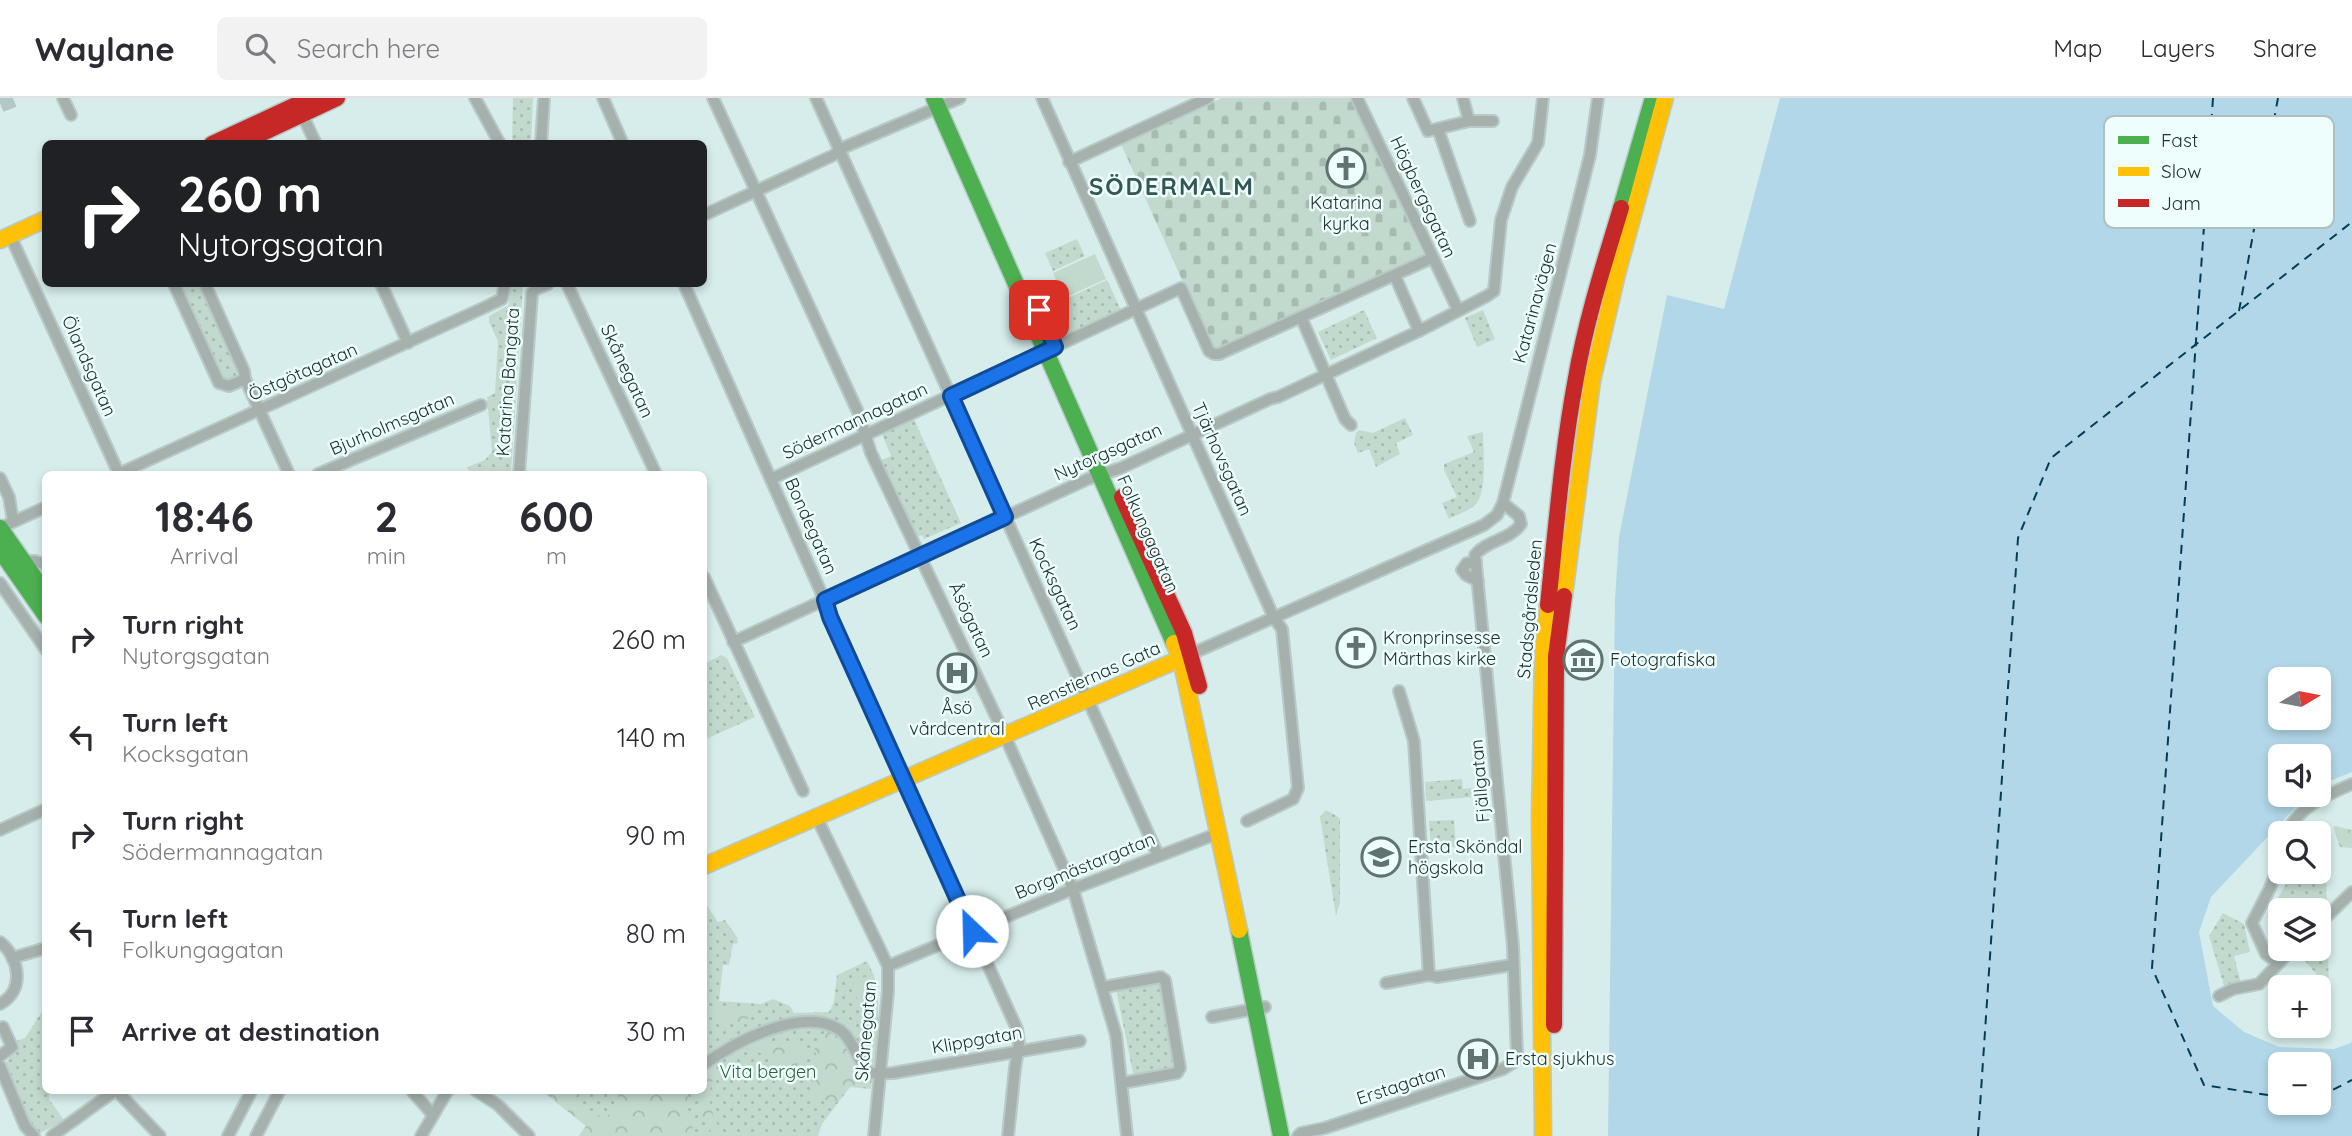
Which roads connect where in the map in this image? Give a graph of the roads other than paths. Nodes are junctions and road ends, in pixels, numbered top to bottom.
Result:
1 (63, 98) edge
2 (337, 98) edge
3 (475, 98) edge
4 (544, 98) edge
5 (603, 98) edge
6 (713, 98) edge
7 (816, 98) edge
8 (1042, 98) edge
9 (1357, 98) edge
10 (1413, 98) edge
11 (1463, 98) edge
12 (1543, 98) edge
13 (1598, 98) edge
14 (1653, 98) edge
15 (1665, 98) edge
16 (1205, 99) edge
17 (944, 101) edge
18 (301, 104) edge
19 (71, 116) dead end
20 (1469, 121) junction
21 (1493, 121) dead end
22 (1433, 130) junction
23 (221, 140) edge
24 (245, 140) edge
25 (314, 140) edge
26 (498, 140) edge
27 (541, 140) edge
28 (621, 140) edge
29 (840, 149) junction
30 (1069, 162) junction
31 (755, 192) junction
32 (707, 214) edge
33 (42, 221) edge
34 (1470, 221) dead end
35 (42, 231) edge
36 (6, 243) edge
37 (1433, 258) junction
38 (1395, 276) junction
39 (175, 287) edge
40 (206, 287) edge
41 (382, 287) edge
42 (504, 287) edge
43 (543, 287) edge
44 (568, 287) edge
45 (685, 287) edge
46 (502, 299) joint
47 (1135, 309) junction
48 (1458, 310) junction
49 (1301, 317) junction
50 (1419, 331) junction
51 (408, 343) junction
52 (1051, 349) junction
53 (1325, 374) junction
54 (245, 379) junction
55 (951, 396) junction
56 (481, 405) dead end
57 (260, 411) junction
58 (1351, 425) dead end
59 (1192, 435) junction
60 (865, 436) junction
61 (117, 471) edge
62 (125, 471) edge
63 (288, 471) edge
64 (325, 471) edge
65 (519, 471) edge
66 (655, 471) edge
67 (1105, 473) junction
68 (0, 478) edge
69 (771, 480) junction
70 (1503, 503) junction
71 (42, 509) edge
72 (1497, 515) joint
73 (1005, 517) junction
74 (4, 526) edge
75 (0, 550) edge
76 (919, 557) junction
77 (22, 561) junction
78 (42, 564) edge
79 (1559, 580) junction
80 (0, 583) edge
81 (707, 584) edge
82 (42, 588) edge
83 (825, 600) junction
84 (42, 610) edge
85 (1274, 618) junction
86 (733, 642) junction
87 (42, 644) edge
88 (1186, 657) junction
89 (1399, 691) dead end
90 (1088, 700) junction
91 (1005, 736) junction
92 (904, 779) junction
93 (2352, 784) edge
94 (803, 791) dead end
95 (42, 812) edge
96 (817, 818) junction
97 (1247, 821) dead end
98 (2296, 821) edge
99 (0, 830) edge
100 (1219, 833) junction
101 (1158, 855) junction
102 (707, 865) edge
103 (2272, 884) edge
104 (1073, 889) junction
105 (2352, 892) edge
106 (2331, 912) edge
107 (972, 931) junction
108 (0, 942) edge
109 (42, 949) edge
110 (12, 958) junction
111 (2278, 963) joint
112 (1512, 965) junction
113 (888, 967) junction
114 (1429, 975) junction
115 (1386, 983) dead end
116 (1104, 987) junction
117 (2219, 996) dead end
118 (0, 1004) edge
119 (1261, 1008) junction
120 (1212, 1017) dead end
121 (4, 1027) dead end
122 (1080, 1041) dead end
123 (1018, 1051) junction
124 (0, 1056) edge
125 (707, 1062) edge
126 (1514, 1062) joint
127 (0, 1066) edge
128 (881, 1073) junction
129 (1122, 1083) junction
130 (110, 1094) edge
131 (120, 1094) edge
132 (250, 1094) edge
133 (278, 1094) edge
134 (415, 1094) edge
135 (446, 1094) edge
136 (481, 1094) edge
137 (433, 1115) junction
138 (1327, 1132) edge
139 (34, 1136) edge
140 (52, 1136) edge
141 (160, 1136) edge
142 (228, 1136) edge
143 (256, 1136) edge
144 (421, 1136) edge
145 (529, 1136) edge
146 (874, 1136) edge
147 (1009, 1136) edge
148 (1127, 1136) edge
149 (1281, 1136) edge
150 (1290, 1136) edge
151 (1297, 1136) edge
152 (1543, 1136) edge
153 (1554, 1136) edge

1 - 19 street
2 - 18 street
3 - 26 street
4 - 27 street
5 - 28 street
6 - 31 street, Åsögatan
7 - 29 street, Kocksgatan
8 - 30 street, Tjärhovsgatan
9 - 37 street, Högbergsgatan
10 - 22 street
11 - 20 street
12 - 48 street, Nytorgsgatan
13 - 70 street, Katarinavägen
14 - 79 street, Stadsgårdsleden
15 - 79 street, Stadsgårdsleden
16 - 30 street
17 - 29 street
17 - 52 street, Folkungagatan
18 - 23 street
18 - 24 street
18 - 25 street
20 - 21 street
20 - 22 street
22 - 34 street
29 - 31 street
29 - 55 street, Kocksgatan
30 - 47 street, Tjärhovsgatan
31 - 32 street
31 - 60 street, Åsögatan
33 - 36 street
35 - 36 street
36 - 61 street, Ölandsgatan
37 - 38 street
37 - 48 street, Högbergsgatan
38 - 49 street
38 - 50 street
39 - 54 street
40 - 54 street
41 - 51 street
42 - 46 street, Katarina Bangata
43 - 65 street, Katarina Bangata
44 - 66 street, Skånegatan
45 - 69 street, Bondegatan
46 - 51 street, Östgötagatan
47 - 49 street, Södermannagatan
47 - 52 street, Södermannagatan
47 - 59 street, Tjärhovsgatan
48 - 50 street, Nytorgsgatan
49 - 53 street
50 - 53 street, Nytorgsgatan
51 - 57 street, Östgötagatan
52 - 55 street, Södermannagatan
52 - 67 street, Folkungagatan
53 - 58 street
53 - 59 street, Nytorgsgatan
54 - 57 street
55 - 60 street, Södermannagatan
55 - 73 street, Kocksgatan
56 - 64 street, Bjurholmsgatan
57 - 62 street, Östgötagatan
57 - 63 street
59 - 67 street, Nytorgsgatan
59 - 85 street, Tjärhovsgatan
60 - 69 street, Södermannagatan
60 - 76 street, Åsögatan
67 - 73 street, Nytorgsgatan
67 - 88 street, Folkungagatan
68 - 74 street
69 - 83 street, Bondegatan
70 - 72 street, Katarinavägen
70 - 112 street, Fjällgatan
71 - 74 street
72 - 85 street, Renstiernas Gata
73 - 76 street, Nytorgsgatan
73 - 90 street, Kocksgatan
74 - 77 street
75 - 84 street
76 - 83 street, Nytorgsgatan
76 - 91 street, Åsögatan
77 - 78 street
77 - 82 street
79 - 152 street, Stadsgårdsleden
79 - 153 street, Stadsgårdsleden
80 - 87 street
81 - 86 street
83 - 86 street, Nytorgsgatan
83 - 92 street, Bondegatan
85 - 88 street, Renstiernas Gata
85 - 97 street, Tjärhovsgatan
86 - 94 street
88 - 90 street, Renstiernas Gata
88 - 100 street, Folkungagatan
88 - 119 street, Folkungagatan
89 - 114 street
90 - 91 street, Renstiernas Gata
90 - 101 street, Kocksgatan
91 - 92 street, Renstiernas Gata
91 - 104 street, Åsögatan
92 - 96 street, Renstiernas Gata
92 - 107 street, Bondegatan
93 - 98 street
95 - 99 street
96 - 102 street, Renstiernas Gata
96 - 113 street, Skånegatan
100 - 101 street, Borgmästargatan
100 - 119 street, Folkungagatan
101 - 104 street, Borgmästargatan
103 - 111 street
104 - 107 street, Borgmästargatan
104 - 116 street, Åsögatan
105 - 106 street
107 - 113 street, Borgmästargatan
107 - 123 street, Bondegatan
108 - 110 street
109 - 110 street
110 - 118 street
111 - 117 street
112 - 114 street
112 - 126 street, Fjällgatan
113 - 128 street, Skånegatan
114 - 115 street
116 - 129 street, Åsögatan
116 - 129 street
119 - 120 street
119 - 149 street, Folkungagatan
119 - 150 street, Folkungagatan
121 - 124 street
122 - 123 street, Klippgatan
123 - 128 street, Klippgatan
123 - 147 street, Bondegatan
125 - 128 street
126 - 138 street, Erstagatan
127 - 139 street
128 - 146 street, Skånegatan
129 - 148 street, Åsögatan
130 - 140 street
131 - 141 street
132 - 142 street
133 - 143 street
134 - 137 street
135 - 137 street
136 - 145 street
137 - 144 street
138 - 151 street, Erstagatan

